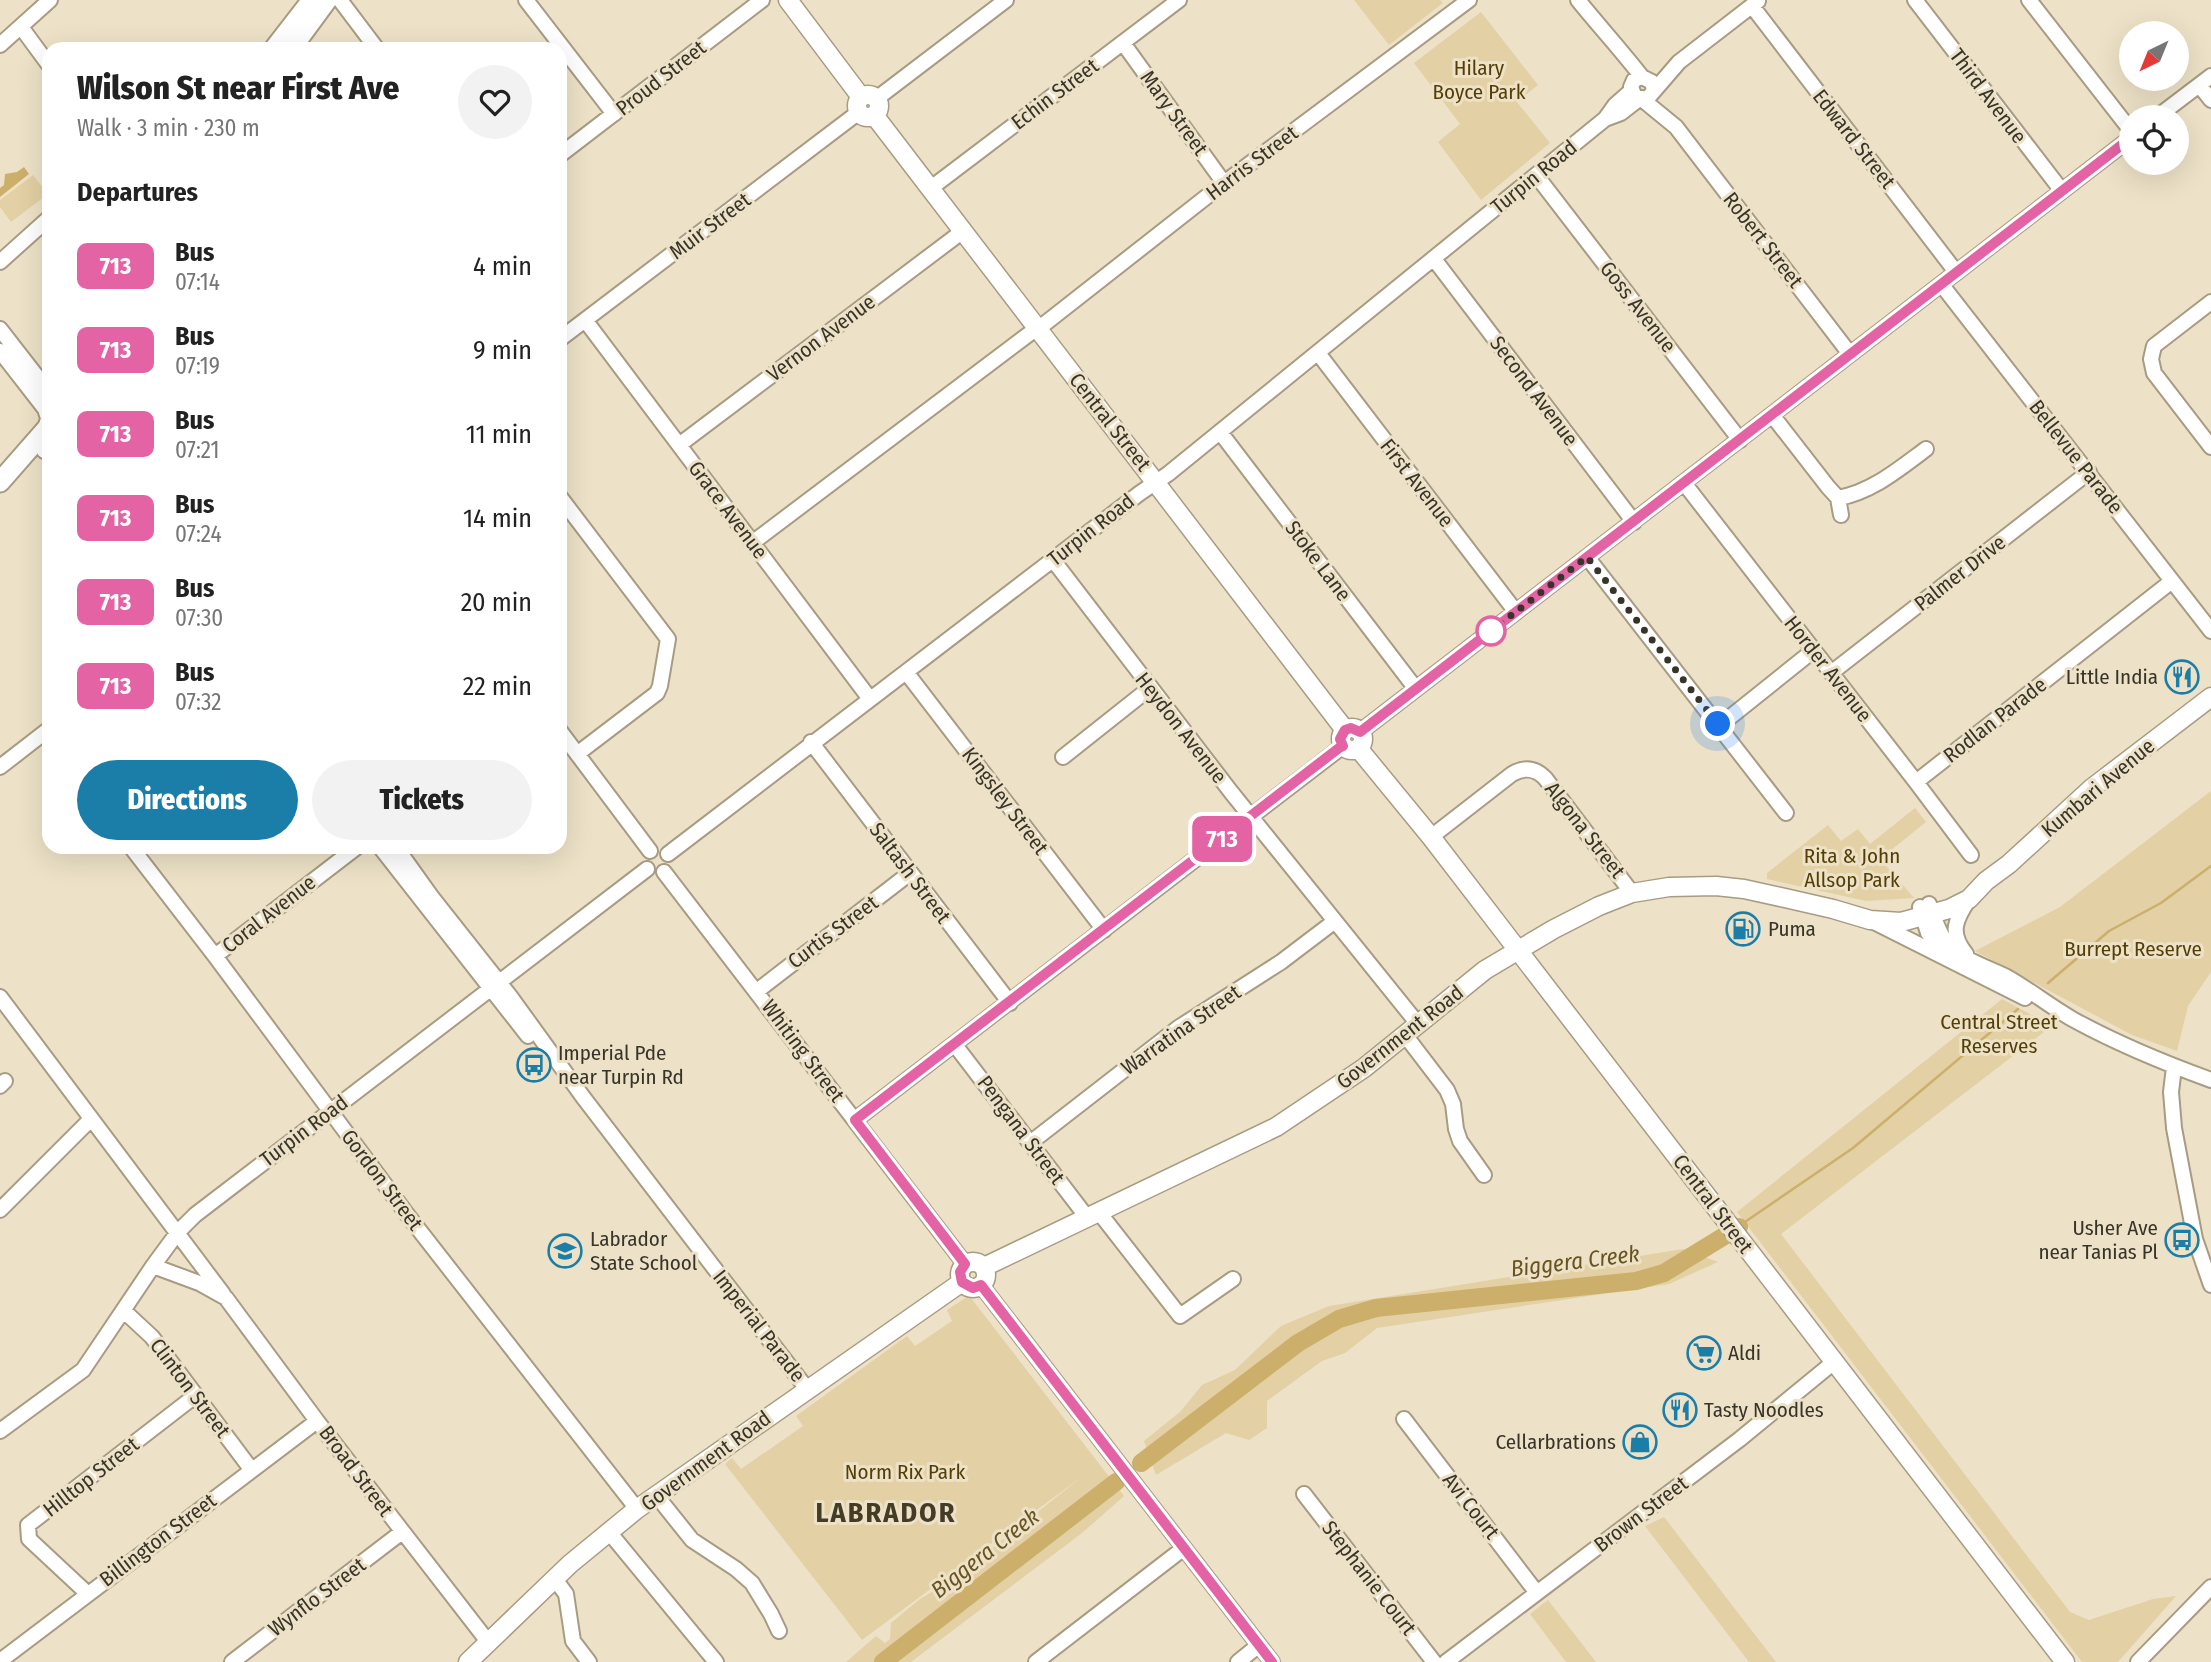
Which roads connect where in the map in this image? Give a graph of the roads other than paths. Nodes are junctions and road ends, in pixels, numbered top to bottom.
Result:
1 (50, 0) edge
2 (312, 0) edge
3 (327, 0) edge
4 (340, 0) edge
5 (526, 0) edge
6 (762, 0) edge
7 (788, 0) edge
8 (1006, 0) edge
9 (1179, 0) edge
10 (1469, 0) edge
11 (1578, 0) edge
12 (1916, 0) edge
13 (2029, 0) edge
14 (1755, 3) edge
15 (21, 27) junction
16 (279, 42) edge
17 (296, 42) edge
18 (372, 42) edge
19 (558, 42) edge
20 (1123, 43) junction
21 (0, 45) edge
22 (567, 53) edge
23 (42, 56) edge
24 (2205, 80) edge
25 (1642, 89) junction
26 (2211, 100) edge
27 (2173, 105) edge
28 (868, 106) junction
29 (614, 114) junction
30 (2119, 118) edge
31 (2119, 145) edge
32 (567, 150) edge
33 (1535, 175) junction
34 (1224, 183) junction
35 (931, 188) junction
36 (2062, 191) junction
37 (42, 224) edge
38 (963, 230) junction
39 (1434, 259) junction
40 (0, 262) edge
41 (1956, 272) junction
42 (1941, 284) junction
43 (2211, 302) edge
44 (585, 320) junction
45 (0, 329) edge
46 (1038, 329) junction
47 (567, 334) edge
48 (0, 351) edge
49 (1318, 353) junction
50 (1850, 354) junction
51 (42, 383) edge
52 (42, 405) edge
53 (1772, 415) junction
54 (1220, 432) junction
55 (1740, 440) junction
56 (42, 444) edge
57 (679, 445) junction
58 (42, 446) edge
59 (2211, 447) edge
60 (1926, 449) dead end
61 (2089, 472) junction
62 (0, 482) edge
63 (1156, 483) junction
64 (1684, 483) junction
65 (1838, 498) junction
66 (0, 499) edge
67 (567, 506) edge
68 (1841, 515) dead end
69 (1634, 522) junction
70 (752, 542) junction
71 (1587, 557) junction
72 (1053, 560) junction
73 (2172, 580) junction
74 (1516, 612) junction
75 (2211, 632) edge
76 (1814, 650) junction
77 (906, 672) junction
78 (1831, 673) junction
79 (1150, 688) junction
80 (1416, 689) junction
81 (2211, 697) edge
82 (870, 699) junction
83 (1719, 726) junction
84 (42, 738) edge
85 (1352, 739) junction
86 (567, 740) edge
87 (811, 742) junction
88 (577, 754) junction
89 (1063, 757) dead end
90 (0, 767) edge
91 (1916, 782) junction
92 (1786, 813) dead end
93 (1251, 816) junction
94 (1431, 837) junction
95 (650, 851) junction
96 (136, 854) edge
97 (348, 854) edge
98 (386, 854) edge
99 (401, 854) edge
100 (668, 854) junction
101 (1970, 855) dead end
102 (648, 869) junction
103 (664, 872) junction
104 (910, 873) junction
105 (1986, 881) junction
106 (1632, 893) junction
107 (1969, 899) junction
108 (1833, 909) junction
109 (1926, 910) junction
110 (1870, 920) junction
111 (1335, 921) junction
112 (1104, 930) junction
113 (1517, 950) junction
114 (215, 956) junction
115 (1972, 965) junction
116 (496, 986) junction
117 (757, 991) junction
118 (0, 997) edge
119 (1010, 1003) junction
120 (1411, 1029) junction
121 (955, 1045) junction
122 (2174, 1067) junction
123 (2211, 1080) edge
124 (331, 1111) junction
125 (90, 1119) junction
126 (855, 1120) junction
127 (1030, 1143) junction
128 (1484, 1175) dead end
129 (0, 1210) edge
130 (1092, 1214) junction
131 (178, 1232) junction
132 (153, 1266) junction
133 (984, 1267) junction
134 (964, 1273) junction
135 (1233, 1279) dead end
136 (981, 1285) junction
137 (2211, 1285) edge
138 (226, 1298) junction
139 (124, 1311) junction
140 (1834, 1362) junction
141 (807, 1389) junction
142 (195, 1396) junction
143 (1404, 1419) dead end
144 (317, 1421) junction
145 (0, 1431) edge
146 (251, 1469) junction
147 (1304, 1494) dead end
148 (656, 1495) junction
149 (637, 1509) junction
150 (402, 1532) junction
151 (609, 1532) junction
152 (1184, 1548) junction
153 (554, 1578) junction
154 (2211, 1587) edge
155 (1538, 1593) junction
156 (88, 1594) junction
157 (779, 1631) dead end
158 (489, 1643) junction
159 (1259, 1645) junction
160 (0, 1661) edge
161 (232, 1662) edge
162 (468, 1662) edge
163 (589, 1662) edge
164 (716, 1662) edge
165 (1036, 1662) edge
166 (1238, 1662) edge
167 (1272, 1662) edge
168 (1434, 1662) edge
169 (1447, 1662) edge
170 (2065, 1662) edge
171 (2138, 1662) edge

1 - 15 street
2 - 16 highway
3 - 17 highway
4 - 18 street
5 - 19 street
6 - 29 street, Proud Street
7 - 28 main road, Central Street
8 - 28 street, Muir Street
9 - 20 street, Echin Street
10 - 34 street, Harris Street
11 - 25 street, Robert Street
12 - 36 street, Third Avenue
13 - 30 street
14 - 25 street, Turpin Road
14 - 41 street, Edward Street
15 - 21 street
15 - 23 street
20 - 34 street, Mary Street
20 - 35 street, Echin Street
22 - 29 street
24 - 26 street
24 - 27 street
25 - 33 street, Turpin Road
25 - 50 street, Robert Street
28 - 35 main road, Central Street
28 - 44 street, Muir Street
29 - 32 street, Proud Street
31 - 36 street
33 - 39 street, Turpin Road
33 - 55 street, Goss Avenue
34 - 46 street, Harris Street
35 - 38 main road, Central Street
36 - 41 street
37 - 40 street
38 - 46 main road, Central Street
38 - 57 street, Vernon Avenue
39 - 49 street, Turpin Road
39 - 69 street, Second Avenue
41 - 42 street
42 - 50 street
42 - 61 street, Bellevue Parade
43 - 59 street
44 - 47 street, Muir Street
44 - 57 street, Grace Avenue
45 - 51 street
46 - 63 main road, Central Street
46 - 70 street, Harris Street
48 - 52 street
49 - 54 street, Turpin Road
49 - 74 street, First Avenue
50 - 53 street
53 - 55 street
53 - 65 street
54 - 63 street, Turpin Road
54 - 80 street, Stoke Lane
55 - 64 street
56 - 62 highway
57 - 70 street, Grace Avenue
58 - 66 highway
60 - 65 street
61 - 73 street, Bellevue Parade
61 - 78 street, Palmer Drive
63 - 72 street, Turpin Road
63 - 85 main road, Central Street
64 - 69 street
64 - 76 street, Horder Avenue
65 - 68 street
67 - 88 street
69 - 71 street
70 - 82 street, Grace Avenue
71 - 74 street
71 - 83 street
72 - 77 street, Turpin Road
72 - 79 street, Heydon Avenue
73 - 75 street, Bellevue Parade
73 - 91 street, Rodlan Parade
74 - 80 street
76 - 78 street, Horder Avenue
76 - 83 street
77 - 82 street, Turpin Road
77 - 112 street, Kingsley Street
78 - 91 street, Horder Avenue
79 - 89 street
79 - 93 street, Heydon Avenue
80 - 85 street
81 - 105 main road, Kumbari Avenue
82 - 87 street, Turpin Road
83 - 92 street
84 - 90 street
85 - 93 street
85 - 94 main road, Central Street
86 - 88 street
87 - 100 street, Turpin Road
87 - 104 street, Saltash Street
88 - 95 street
91 - 101 street, Horder Avenue
93 - 111 street, Heydon Avenue
93 - 112 street
94 - 106 street, Algona Street
94 - 113 main road, Central Street
95 - 100 street
95 - 102 street
96 - 114 street, Gordon Street
97 - 114 street, Coral Avenue
98 - 116 street, Imperial Parade
99 - 116 street, Imperial Parade
100 - 103 street
102 - 103 street
102 - 116 street, Turpin Road
103 - 117 street, Whiting Street
104 - 117 street, Curtis Street
104 - 119 street, Saltash Street
105 - 107 main road, Kumbari Avenue
105 - 109 main road, Kumbari Avenue
106 - 108 main road, Government Road
106 - 113 main road, Government Road
107 - 109 main road, Kumbari Avenue
107 - 115 street, Government Road
108 - 109 main road, Government Road
108 - 110 main road, Government Road
109 - 110 main road, Government Road
109 - 115 street, Government Road
110 - 115 street, Government Road
111 - 120 street, Heydon Avenue
111 - 127 street, Warratina Street
112 - 119 street
113 - 120 main road, Government Road
113 - 140 main road, Central Street
114 - 124 street, Gordon Street
115 - 122 street, Government Road
116 - 124 street, Turpin Road
116 - 141 street, Imperial Parade
117 - 126 street, Whiting Street
118 - 125 street, Broad Street
119 - 121 street
120 - 128 street, Heydon Avenue
120 - 130 main road, Government Road
121 - 126 street
121 - 127 street, Pengana Street
122 - 123 street, Government Road
122 - 137 street
124 - 131 street, Turpin Road
124 - 149 street, Gordon Street
125 - 129 street
125 - 131 street, Broad Street
126 - 134 street, Whiting Street
127 - 130 street, Pengana Street
130 - 133 main road, Government Road
130 - 135 street, Pengana Street
131 - 132 street, Turpin Road
131 - 138 street, Broad Street
132 - 138 street, Broad Street
132 - 139 street, Turpin Road
133 - 134 main road
133 - 136 main road
134 - 136 main road
134 - 141 main road, Government Road
136 - 152 street
138 - 144 street, Broad Street
139 - 142 street, Clinton Street
139 - 145 street, Turpin Road
140 - 155 street, Brown Street
140 - 170 main road, Central Street
141 - 148 main road, Government Road
142 - 146 street, Clinton Street
142 - 156 street, Hilltop Street
143 - 155 street, Avi Court
144 - 146 street, Billington Street
144 - 150 street, Broad Street
146 - 156 street, Billington Street
147 - 168 street, Stephanie Court
148 - 149 main road, Government Road
148 - 157 street
149 - 151 main road, Government Road
150 - 158 street, Broad Street
150 - 161 street, Wynflo Street
151 - 153 main road, Government Road
151 - 164 street
152 - 159 street
152 - 165 street
153 - 158 main road, Government Road
153 - 163 street
154 - 171 street
155 - 169 street, Brown Street
156 - 160 street, Billington Street
158 - 162 main road, Government Road
159 - 166 street
159 - 167 street

